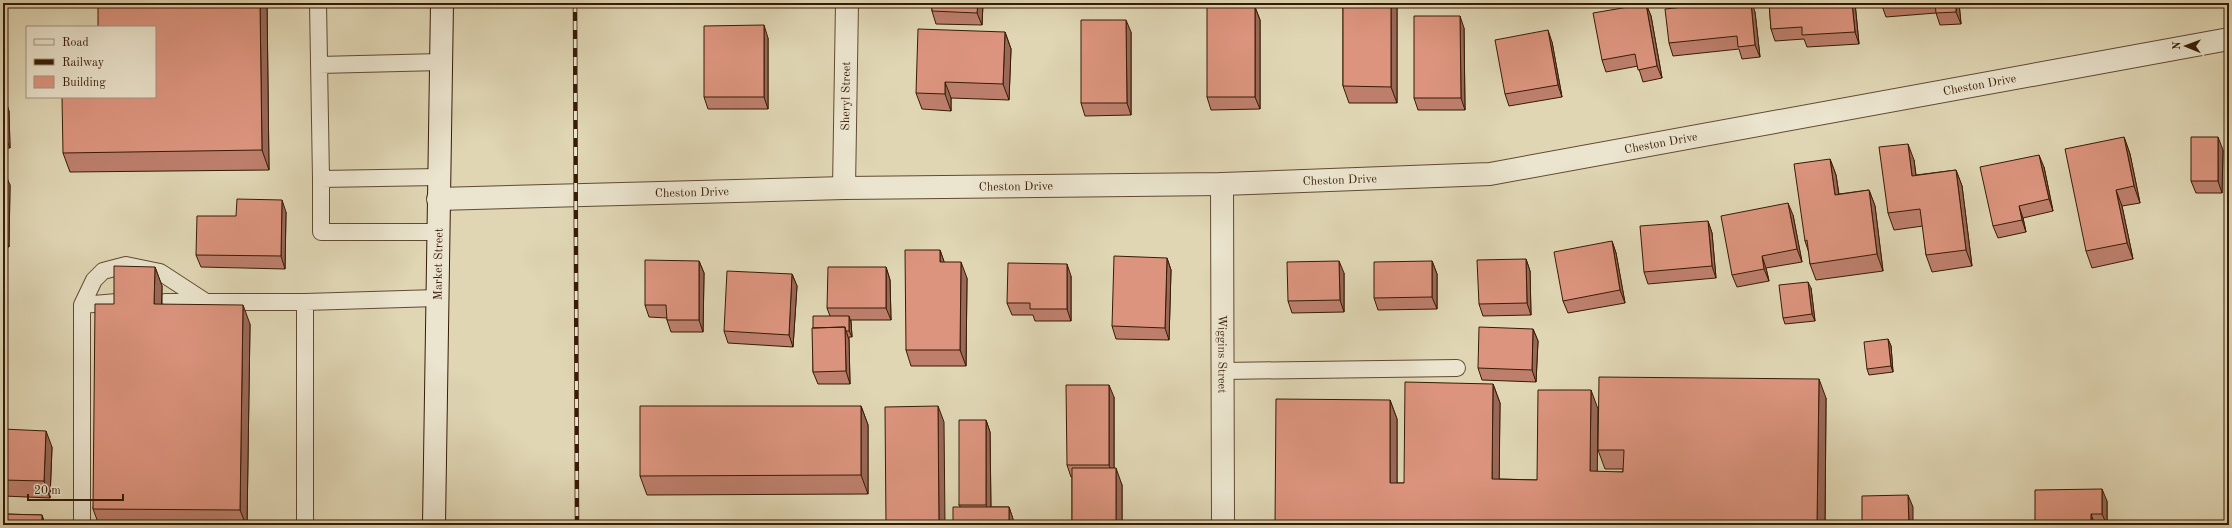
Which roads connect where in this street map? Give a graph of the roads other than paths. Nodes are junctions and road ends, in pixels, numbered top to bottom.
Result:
1 (318, 3) edge
2 (442, 3) edge
3 (847, 3) edge
4 (2229, 39) edge
5 (441, 62) junction
6 (319, 65) junction
7 (439, 177) junction
8 (321, 179) junction
9 (1222, 184) junction
10 (844, 188) junction
11 (438, 199) junction
12 (438, 232) junction
13 (437, 298) junction
14 (117, 302) edge
15 (165, 302) dead end
16 (206, 302) junction
17 (305, 302) junction
18 (82, 305) junction
19 (1457, 368) dead end
20 (1223, 371) junction
21 (82, 525) edge
22 (305, 525) edge
23 (434, 525) edge
24 (1223, 525) edge

1 - 6 lane
2 - 5 street, Market Street
3 - 10 street, Sheryl Street
4 - 9 street, Cheston Drive
5 - 6 lane
5 - 7 street, Market Street
6 - 8 lane
7 - 8 lane
7 - 11 street, Market Street
8 - 12 lane
9 - 10 street, Cheston Drive
9 - 20 street, Wiggins Street
10 - 11 street, Cheston Drive
11 - 12 street, Market Street
12 - 13 street, Market Street
13 - 17 lane
13 - 23 street, Market Street
14 - 18 lane
15 - 16 lane
16 - 17 lane
16 - 18 lane
17 - 22 lane
18 - 21 lane
19 - 20 lane
20 - 24 street, Wiggins Street

